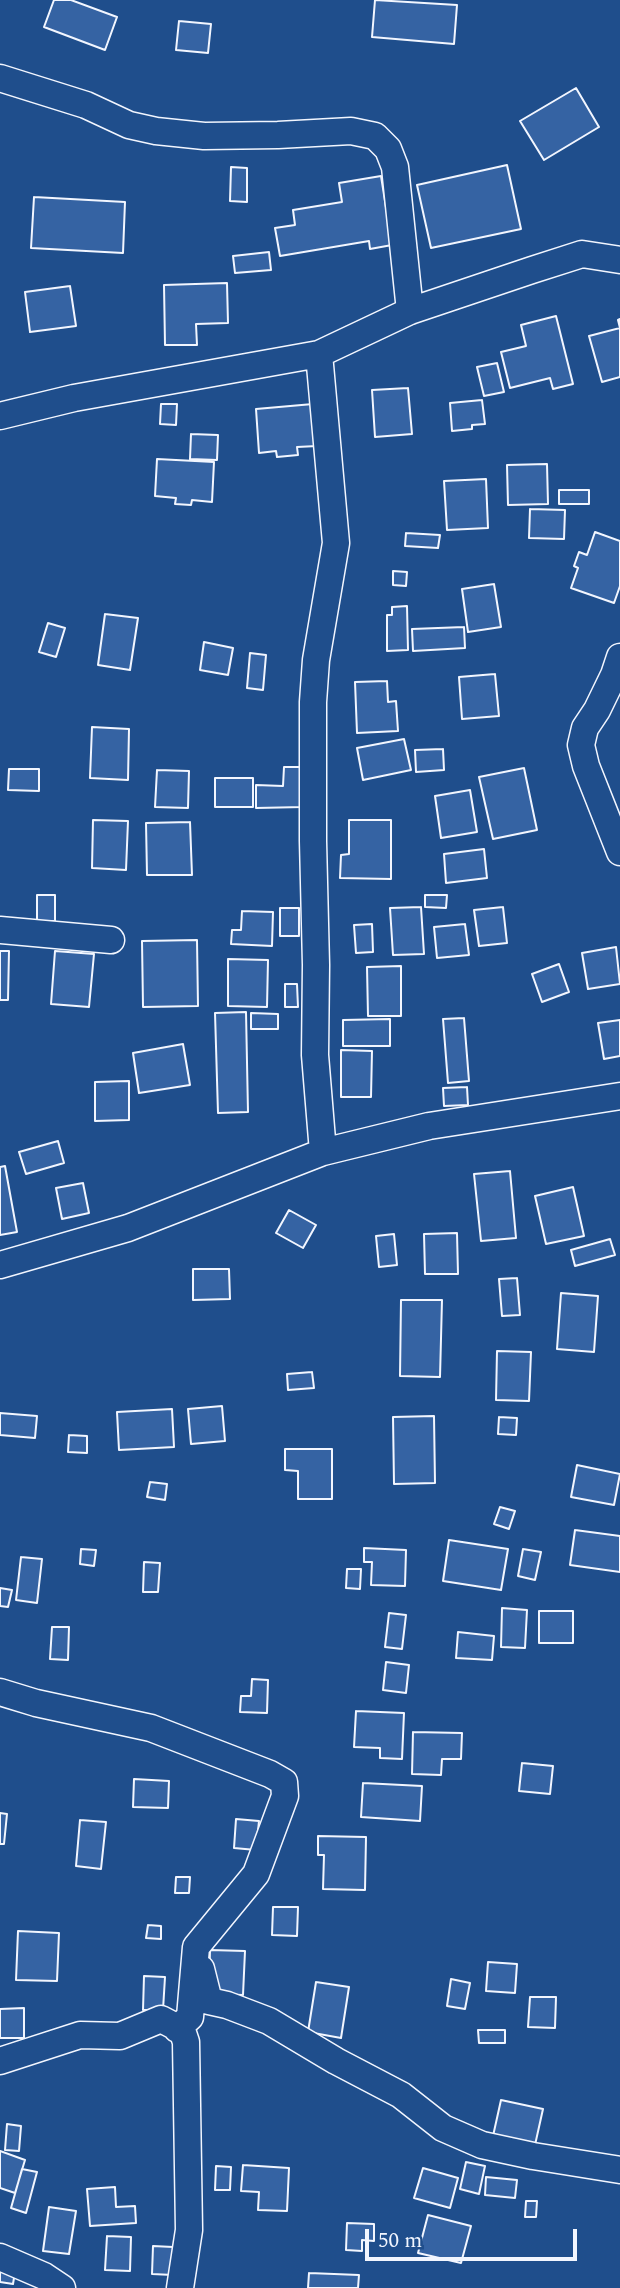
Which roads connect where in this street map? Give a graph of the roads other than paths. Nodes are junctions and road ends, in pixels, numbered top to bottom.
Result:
1 (0, 78) edge
2 (620, 260) edge
3 (410, 311) junction
4 (319, 354) junction
5 (0, 416) edge
6 (620, 657) edge
7 (620, 852) edge
8 (0, 930) edge
9 (111, 940) dead end
10 (620, 1096) edge
11 (323, 1152) junction
12 (0, 1265) edge
13 (1, 1693) edge
14 (196, 1947) junction
15 (177, 2029) junction
16 (0, 2061) edge
17 (620, 2170) edge
18 (0, 2257) edge
19 (62, 2288) edge
20 (180, 2288) edge

1 - 3 street
2 - 3 street
3 - 4 street
4 - 5 street
4 - 11 street
6 - 7 street
8 - 9 street
10 - 11 street
11 - 12 street
13 - 14 street
14 - 15 street
14 - 17 street
15 - 16 street
15 - 20 street
18 - 19 street

